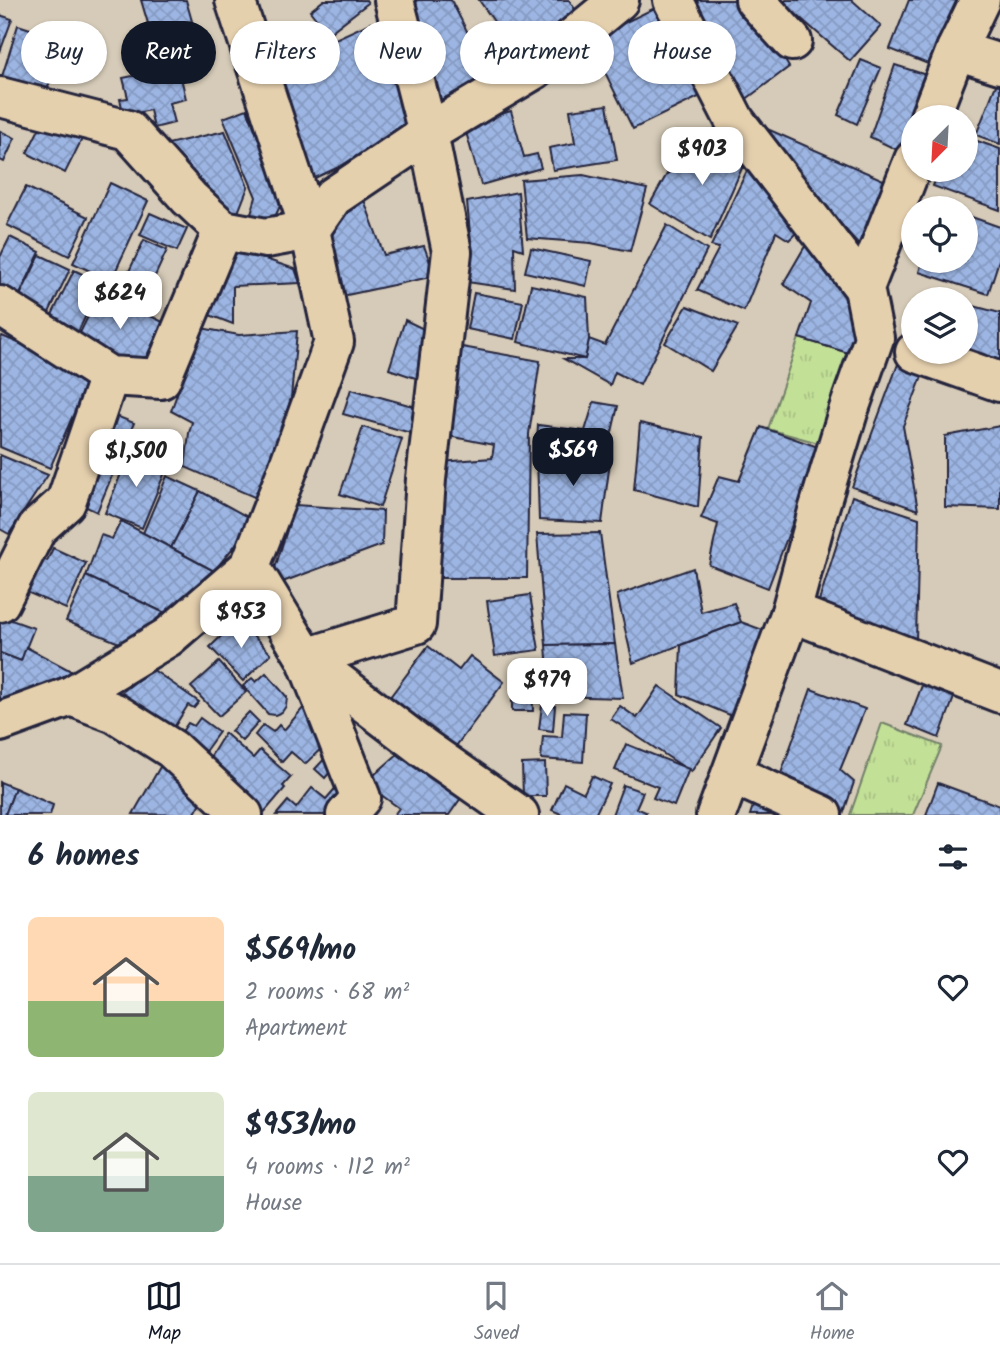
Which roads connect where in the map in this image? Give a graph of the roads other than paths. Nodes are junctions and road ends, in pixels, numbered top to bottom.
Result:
1 (235, 0) edge
2 (394, 0) edge
3 (619, 0) edge
4 (673, 0) edge
5 (755, 0) edge
6 (980, 0) edge
7 (792, 41) dead end
8 (956, 50) junction
9 (1000, 64) edge
10 (0, 97) edge
11 (935, 105) edge
12 (428, 132) junction
13 (905, 182) edge
14 (223, 230) junction
15 (310, 230) junction
16 (864, 288) junction
17 (0, 306) edge
18 (874, 338) junction
19 (901, 347) edge
20 (948, 364) edge
21 (109, 376) junction
22 (1000, 382) edge
23 (250, 566) junction
24 (0, 603) edge
25 (791, 612) junction
26 (306, 658) junction
27 (1000, 692) edge
28 (71, 696) junction
29 (0, 722) edge
30 (732, 775) junction
31 (243, 815) edge
32 (346, 815) edge
33 (518, 815) edge
34 (716, 815) edge
35 (822, 815) edge

1 - 15 street
2 - 12 street
3 - 12 street
4 - 16 street
5 - 7 street
6 - 8 street
8 - 9 street
8 - 11 street
10 - 14 street
12 - 15 street
12 - 26 street
13 - 16 street
14 - 15 street
14 - 21 street
15 - 23 street
16 - 18 street
17 - 21 street
18 - 19 street
18 - 25 street
20 - 22 street
21 - 24 street
23 - 26 street
23 - 28 street
25 - 27 street
25 - 30 street
26 - 32 street
26 - 33 street
28 - 29 street
28 - 31 street
30 - 34 street
30 - 35 street

